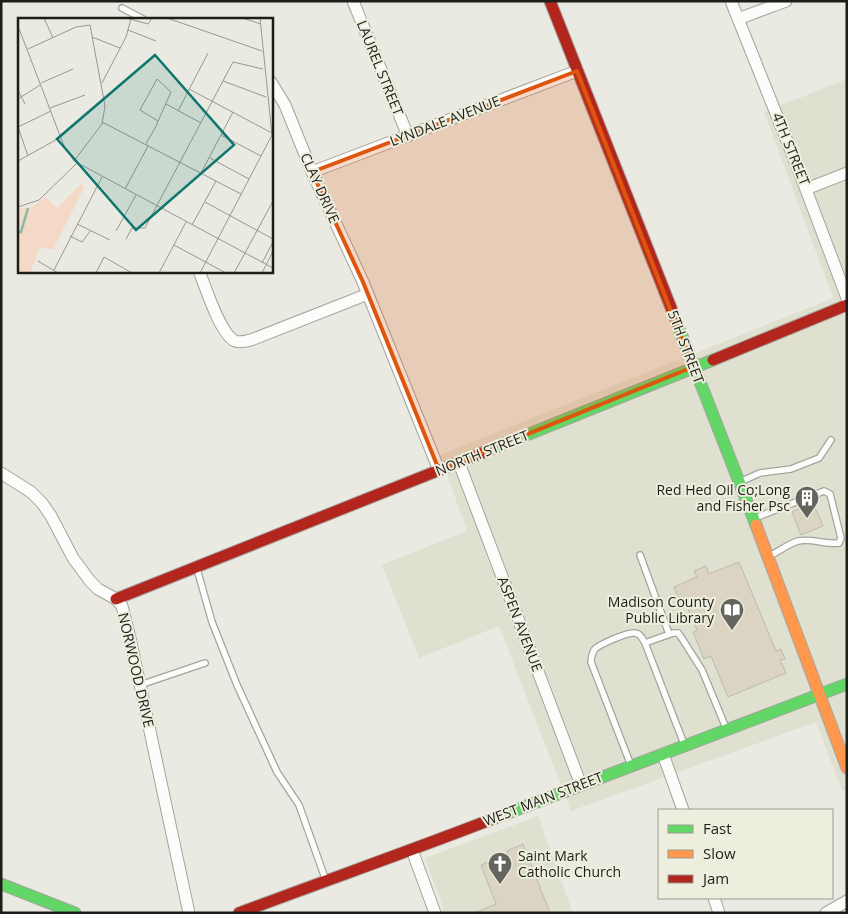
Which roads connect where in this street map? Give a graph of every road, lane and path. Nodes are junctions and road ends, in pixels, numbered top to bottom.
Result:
1 (353, 1) edge
2 (550, 1) edge
3 (731, 1) edge
4 (786, 1) edge
5 (122, 8) dead end
6 (141, 18) edge
7 (738, 19) junction
8 (577, 71) junction
9 (272, 84) edge
10 (408, 136) junction
11 (312, 172) junction
12 (847, 172) edge
13 (806, 188) junction
14 (199, 272) edge
15 (368, 294) junction
16 (847, 298) edge
17 (847, 304) edge
18 (694, 367) junction
19 (832, 440) dead end
20 (459, 463) junction
21 (439, 470) junction
22 (1, 473) edge
23 (740, 482) junction
24 (754, 519) junction
25 (640, 555) dead end
26 (768, 557) junction
27 (196, 567) junction
28 (116, 599) junction
29 (669, 634) junction
30 (645, 643) junction
31 (205, 664) dead end
32 (140, 685) junction
33 (846, 687) edge
34 (819, 694) junction
35 (726, 730) junction
36 (684, 746) junction
37 (663, 754) junction
38 (631, 766) junction
39 (847, 768) edge
40 (581, 785) junction
41 (683, 809) edge
42 (412, 850) junction
43 (326, 880) junction
44 (3, 885) edge
45 (1, 899) edge
46 (714, 899) edge
47 (847, 901) edge
48 (75, 913) edge
49 (189, 913) edge
50 (239, 913) edge
51 (435, 913) edge
52 (719, 913) edge
53 (826, 913) edge

1 - 10 street, LAUREL STREET
2 - 8 street, 5TH STREET
3 - 7 street, 4TH STREET
4 - 7 street
5 - 6 lane
7 - 13 street, 4TH STREET
8 - 10 street, LYNDALE AVENUE
8 - 18 street, 5TH STREET
9 - 11 street, CLAY DRIVE
10 - 11 street, LYNDALE AVENUE
11 - 15 street, CLAY DRIVE
12 - 13 street
13 - 16 street, 4TH STREET
14 - 15 street
15 - 21 street, CLAY DRIVE
17 - 18 street, NORTH STREET
18 - 20 street, NORTH STREET
18 - 23 street, 5TH STREET
19 - 23 lane
20 - 21 street, NORTH STREET
20 - 40 street, ASPEN AVENUE
21 - 27 street, NORTH STREET
22 - 28 street, NORWOOD DRIVE
23 - 24 street, 5TH STREET
24 - 26 street, 5TH STREET
24 - 26 lane
25 - 29 lane
26 - 34 street, 5TH STREET
27 - 28 street, NORTH STREET
27 - 43 lane
28 - 32 street, NORWOOD DRIVE
29 - 30 lane
29 - 35 lane
30 - 36 lane
30 - 38 lane
31 - 32 lane
32 - 49 street, NORWOOD DRIVE
33 - 34 street, WEST MAIN STREET
34 - 35 street, WEST MAIN STREET
34 - 39 street, 5TH STREET
35 - 36 street, WEST MAIN STREET
36 - 37 street, WEST MAIN STREET
37 - 38 street, WEST MAIN STREET
37 - 41 street
38 - 40 street, WEST MAIN STREET
40 - 42 street, WEST MAIN STREET
42 - 43 street, WEST MAIN STREET
42 - 51 street
43 - 50 street, WEST MAIN STREET
44 - 45 street
44 - 48 street
46 - 52 street
47 - 53 street

